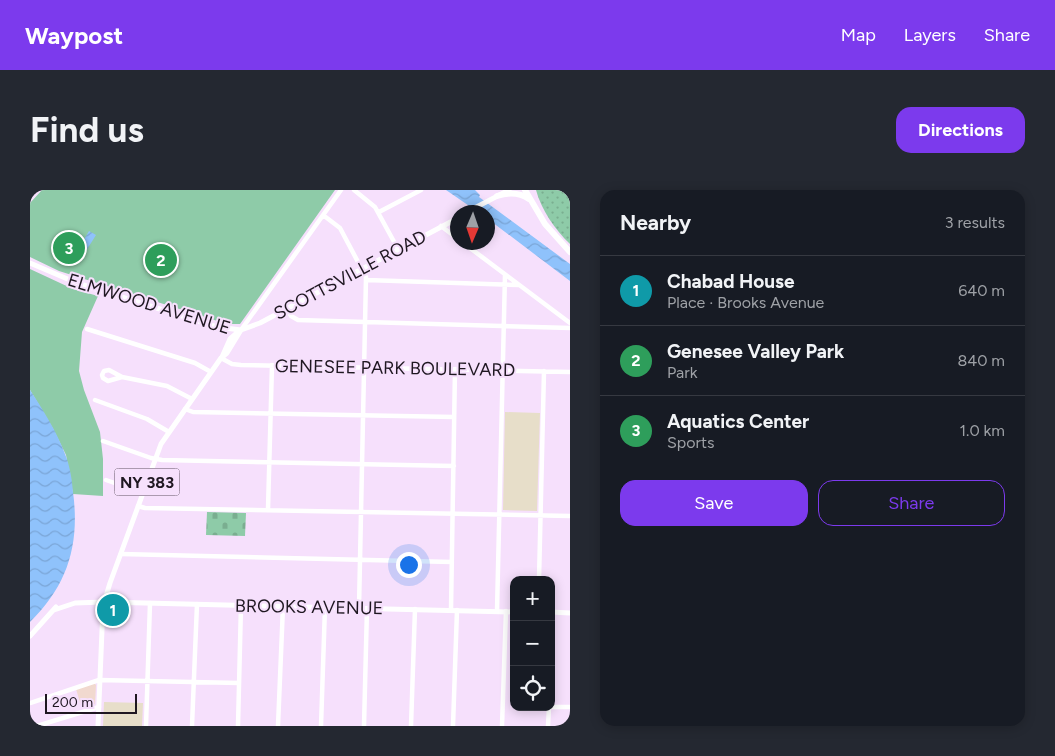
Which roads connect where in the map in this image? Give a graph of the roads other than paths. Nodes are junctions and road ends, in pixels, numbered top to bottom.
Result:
1 (341, 190) edge
2 (354, 190) edge
3 (421, 190) edge
4 (509, 190) edge
5 (525, 190) edge
6 (529, 190) edge
7 (497, 196) junction
8 (532, 202) junction
9 (481, 205) edge
10 (379, 212) junction
11 (323, 215) junction
12 (450, 222) edge
13 (441, 226) junction
14 (450, 233) edge
15 (570, 248) edge
16 (398, 249) junction
17 (472, 250) edge
18 (570, 252) edge
19 (30, 263) edge
20 (362, 268) junction
21 (505, 275) junction
22 (366, 280) junction
23 (505, 284) junction
24 (519, 285) junction
25 (287, 309) junction
26 (364, 322) junction
27 (570, 324) edge
28 (504, 326) junction
29 (570, 328) edge
30 (87, 329) dead end
31 (241, 330) junction
32 (222, 358) junction
33 (272, 365) junction
34 (364, 367) junction
35 (455, 369) junction
36 (503, 370) junction
37 (544, 371) junction
38 (211, 372) junction
39 (570, 372) edge
40 (122, 376) dead end
41 (95, 400) dead end
42 (192, 400) junction
43 (185, 409) junction
44 (270, 414) junction
45 (362, 416) junction
46 (454, 417) junction
47 (169, 432) junction
48 (104, 441) dead end
49 (155, 459) junction
50 (270, 462) junction
51 (362, 464) junction
52 (454, 466) junction
53 (106, 480) dead end
54 (143, 493) junction
55 (138, 506) junction
56 (268, 509) junction
57 (361, 512) junction
58 (452, 514) junction
59 (499, 515) junction
60 (541, 516) junction
61 (570, 516) edge
62 (121, 554) junction
63 (359, 559) junction
64 (452, 562) junction
65 (540, 576) edge
66 (104, 602) junction
67 (150, 603) junction
68 (196, 604) junction
69 (242, 605) junction
70 (283, 606) junction
71 (325, 607) junction
72 (359, 608) junction
73 (368, 608) junction
74 (415, 609) junction
75 (454, 610) junction
76 (497, 611) junction
77 (506, 611) junction
78 (510, 612) edge
79 (555, 612) edge
80 (570, 613) edge
81 (30, 636) edge
82 (100, 680) junction
83 (147, 681) junction
84 (194, 682) junction
85 (239, 683) junction
86 (30, 702) edge
87 (99, 707) junction
88 (555, 707) edge
89 (570, 707) edge
90 (550, 711) edge
91 (37, 726) edge
92 (98, 726) edge
93 (146, 726) edge
94 (192, 726) edge
95 (238, 726) edge
96 (278, 726) edge
97 (321, 726) edge
98 (364, 726) edge
99 (411, 726) edge
100 (453, 726) edge
101 (502, 726) edge
102 (548, 726) edge

1 - 11 street
2 - 10 street
3 - 10 street
4 - 7 main road
5 - 8 highway
6 - 15 highway
7 - 8 highway
7 - 9 main road
8 - 18 highway
10 - 16 street
11 - 20 street
11 - 31 street
12 - 13 main road, SCOTTSVILLE ROAD
13 - 14 street
13 - 16 main road, SCOTTSVILLE ROAD
16 - 20 main road, SCOTTSVILLE ROAD
17 - 21 street
19 - 31 main road, ELMWOOD AVENUE
20 - 22 street
20 - 25 main road, SCOTTSVILLE ROAD
21 - 23 street
21 - 24 street
22 - 23 street
22 - 26 street
23 - 24 street
23 - 28 street
24 - 27 street
25 - 26 street
25 - 31 main road, SCOTTSVILLE ROAD
26 - 28 street
26 - 34 street
28 - 29 street
28 - 36 street
30 - 38 street
31 - 32 main road, NY 383
32 - 33 street, GENESEE PARK BOULEVARD
32 - 38 main road, NY 383
33 - 34 street, GENESEE PARK BOULEVARD
33 - 44 street
34 - 35 street, GENESEE PARK BOULEVARD
34 - 45 street
35 - 36 street, GENESEE PARK BOULEVARD
35 - 46 street
36 - 37 street, GENESEE PARK BOULEVARD
36 - 59 street
37 - 39 street, GENESEE PARK BOULEVARD
37 - 60 street
38 - 42 main road, NY 383
40 - 42 street
41 - 47 street
42 - 43 main road, NY 383
43 - 44 street
43 - 47 main road, NY 383
44 - 45 street
44 - 50 street
45 - 46 street
45 - 51 street
46 - 52 street
47 - 49 main road, NY 383
48 - 49 street
49 - 50 street
49 - 54 main road, NY 383
50 - 51 street
50 - 56 street
51 - 52 street
51 - 57 street
52 - 58 street
53 - 54 street
54 - 55 main road, NY 383
55 - 56 street
55 - 62 main road, NY 383
56 - 57 street
57 - 58 street
57 - 63 street
58 - 59 street
58 - 64 street
59 - 60 street
59 - 76 street
60 - 61 street
60 - 65 street
62 - 63 street
62 - 66 main road, NY 383
63 - 64 street
63 - 72 street
64 - 75 street
66 - 67 main road, BROOKS AVENUE
66 - 81 main road, BROOKS AVENUE
66 - 82 main road
67 - 68 main road, BROOKS AVENUE
67 - 83 street
68 - 69 main road, BROOKS AVENUE
68 - 84 street
69 - 70 main road, BROOKS AVENUE
69 - 85 street
70 - 71 main road, BROOKS AVENUE
70 - 96 street
71 - 72 main road, BROOKS AVENUE
71 - 97 street
72 - 73 main road, BROOKS AVENUE
73 - 74 main road, BROOKS AVENUE
73 - 98 street
74 - 75 main road, BROOKS AVENUE
74 - 99 street
75 - 76 main road, BROOKS AVENUE
75 - 100 street
76 - 77 main road, BROOKS AVENUE
77 - 78 main road, BROOKS AVENUE
77 - 101 street
79 - 80 main road
82 - 83 street
82 - 86 street
82 - 87 main road
83 - 84 street
83 - 93 street
84 - 85 street
84 - 94 street
85 - 95 street
87 - 91 street
87 - 92 main road
88 - 89 street
90 - 102 street

